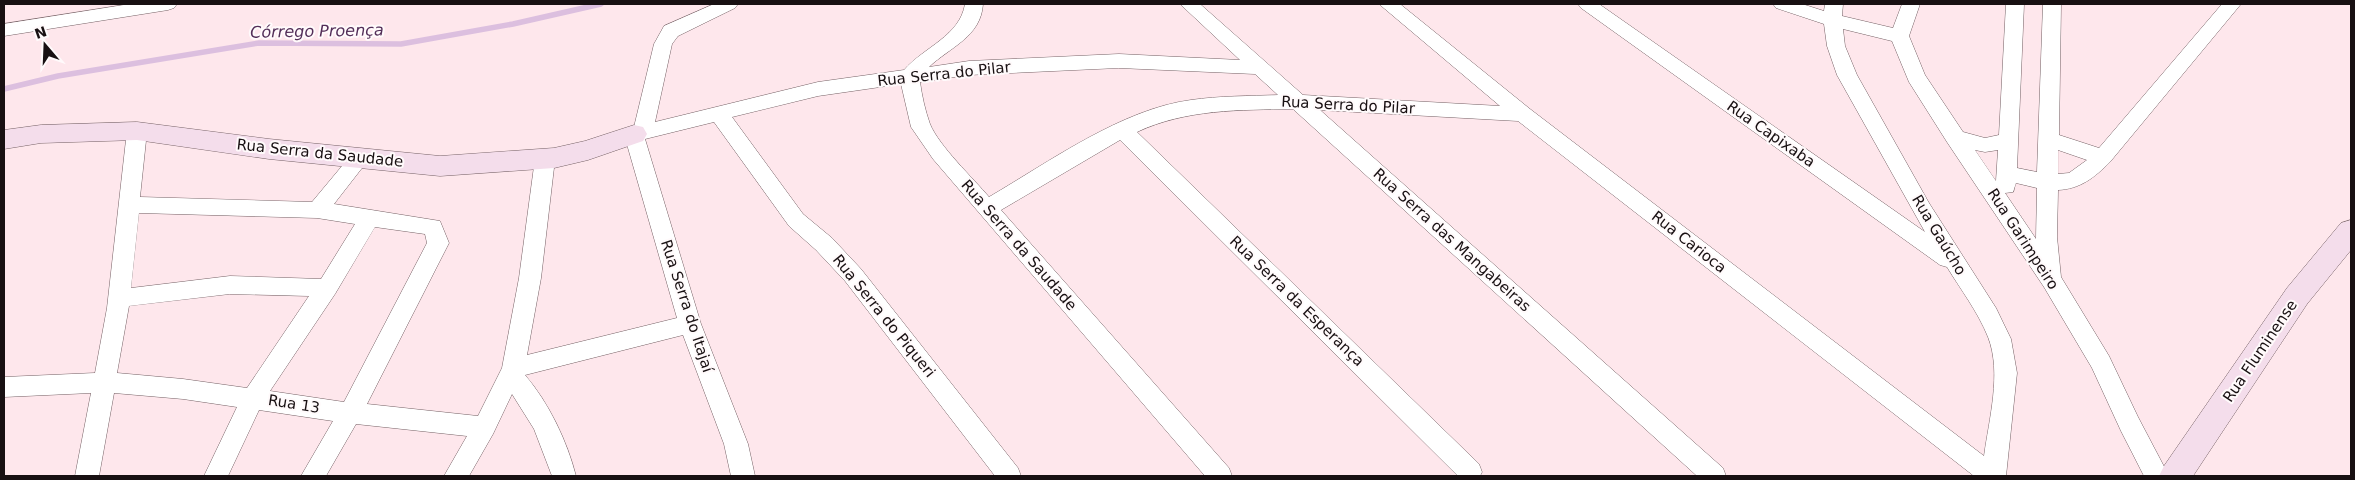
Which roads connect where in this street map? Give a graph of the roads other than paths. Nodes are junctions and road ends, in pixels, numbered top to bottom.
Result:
1 (168, 4) edge
2 (729, 4) edge
3 (974, 4) edge
4 (1189, 4) edge
5 (1388, 4) edge
6 (1588, 4) edge
7 (1782, 4) edge
8 (1911, 4) edge
9 (2014, 4) edge
10 (2052, 4) edge
11 (2232, 4) edge
12 (1833, 12) edge
13 (4, 30) edge
14 (1900, 36) junction
15 (1260, 68) junction
16 (910, 76) junction
17 (1298, 102) junction
18 (718, 113) junction
19 (1524, 114) junction
20 (1122, 130) junction
21 (137, 131) junction
22 (638, 133) junction
23 (1954, 137) junction
24 (2049, 139) junction
25 (4, 140) edge
26 (2007, 142) junction
27 (2104, 157) junction
28 (359, 159) junction
29 (546, 159) junction
30 (2007, 173) junction
31 (2048, 182) junction
32 (130, 205) junction
33 (987, 208) junction
34 (2004, 208) junction
35 (317, 210) junction
36 (369, 218) junction
37 (2351, 231) edge
38 (1955, 264) junction
39 (2052, 281) junction
40 (327, 288) junction
41 (118, 298) junction
42 (690, 324) junction
43 (512, 371) junction
44 (104, 382) junction
45 (4, 387) edge
46 (253, 398) junction
47 (350, 413) junction
48 (485, 427) junction
49 (1470, 472) dead end
50 (87, 476) edge
51 (216, 476) edge
52 (313, 476) edge
53 (456, 476) edge
54 (564, 476) edge
55 (743, 476) edge
56 (1009, 476) edge
57 (1220, 476) edge
58 (1714, 476) edge
59 (1993, 476) edge
60 (2156, 476) edge
61 (2175, 476) edge

1 - 13 street
2 - 22 street
3 - 16 street
4 - 15 street, Rua Serra das Mangabeiras
5 - 19 street, Rua Carioca
6 - 38 street, Rua Capixaba
7 - 12 street
8 - 14 street
9 - 26 street
10 - 24 street
11 - 27 street
12 - 14 street
12 - 38 street, Rua Gaúcho
14 - 23 street, Rua Garimpeiro
15 - 16 street, Rua Serra do Pilar
15 - 17 street, Rua Serra das Mangabeiras
16 - 18 street, Rua Serra do Pilar
16 - 33 street, Rua Serra da Saudade
17 - 19 street, Rua Serra do Pilar
17 - 20 street, Rua Serra do Pilar
17 - 58 street, Rua Serra das Mangabeiras
18 - 22 street, Rua Serra do Pilar
18 - 56 street, Rua Serra do Piqueri
19 - 59 street, Rua Carioca
20 - 33 street, Rua Serra do Pilar
20 - 49 street, Rua Serra da Esperança
21 - 25 street, Rua Serra da Saudade
21 - 28 street, Rua Serra da Saudade
21 - 32 street
22 - 29 street, Rua Serra da Saudade
22 - 42 street, Rua Serra do Itajaí
23 - 26 street
23 - 34 street, Rua Garimpeiro
24 - 27 street
24 - 31 street
26 - 30 street
27 - 31 street
28 - 29 street, Rua Serra da Saudade
28 - 35 street
29 - 43 street
30 - 31 street
30 - 34 street
31 - 39 street
32 - 35 street
32 - 41 street
33 - 57 street, Rua Serra da Saudade
34 - 39 street, Rua Garimpeiro
35 - 36 street
36 - 40 street
36 - 47 street
37 - 61 street, Rua Fluminense
38 - 59 street, Rua Gaúcho
39 - 60 street, Rua Garimpeiro
40 - 41 street
40 - 46 street
41 - 44 street
42 - 43 street
42 - 55 street, Rua Serra do Itajaí
43 - 48 street
43 - 54 street
44 - 45 street, Rua 13
44 - 46 street, Rua 13
44 - 50 street
46 - 47 street, Rua 13
46 - 51 street
47 - 48 street, Rua 13
47 - 52 street
48 - 53 street

